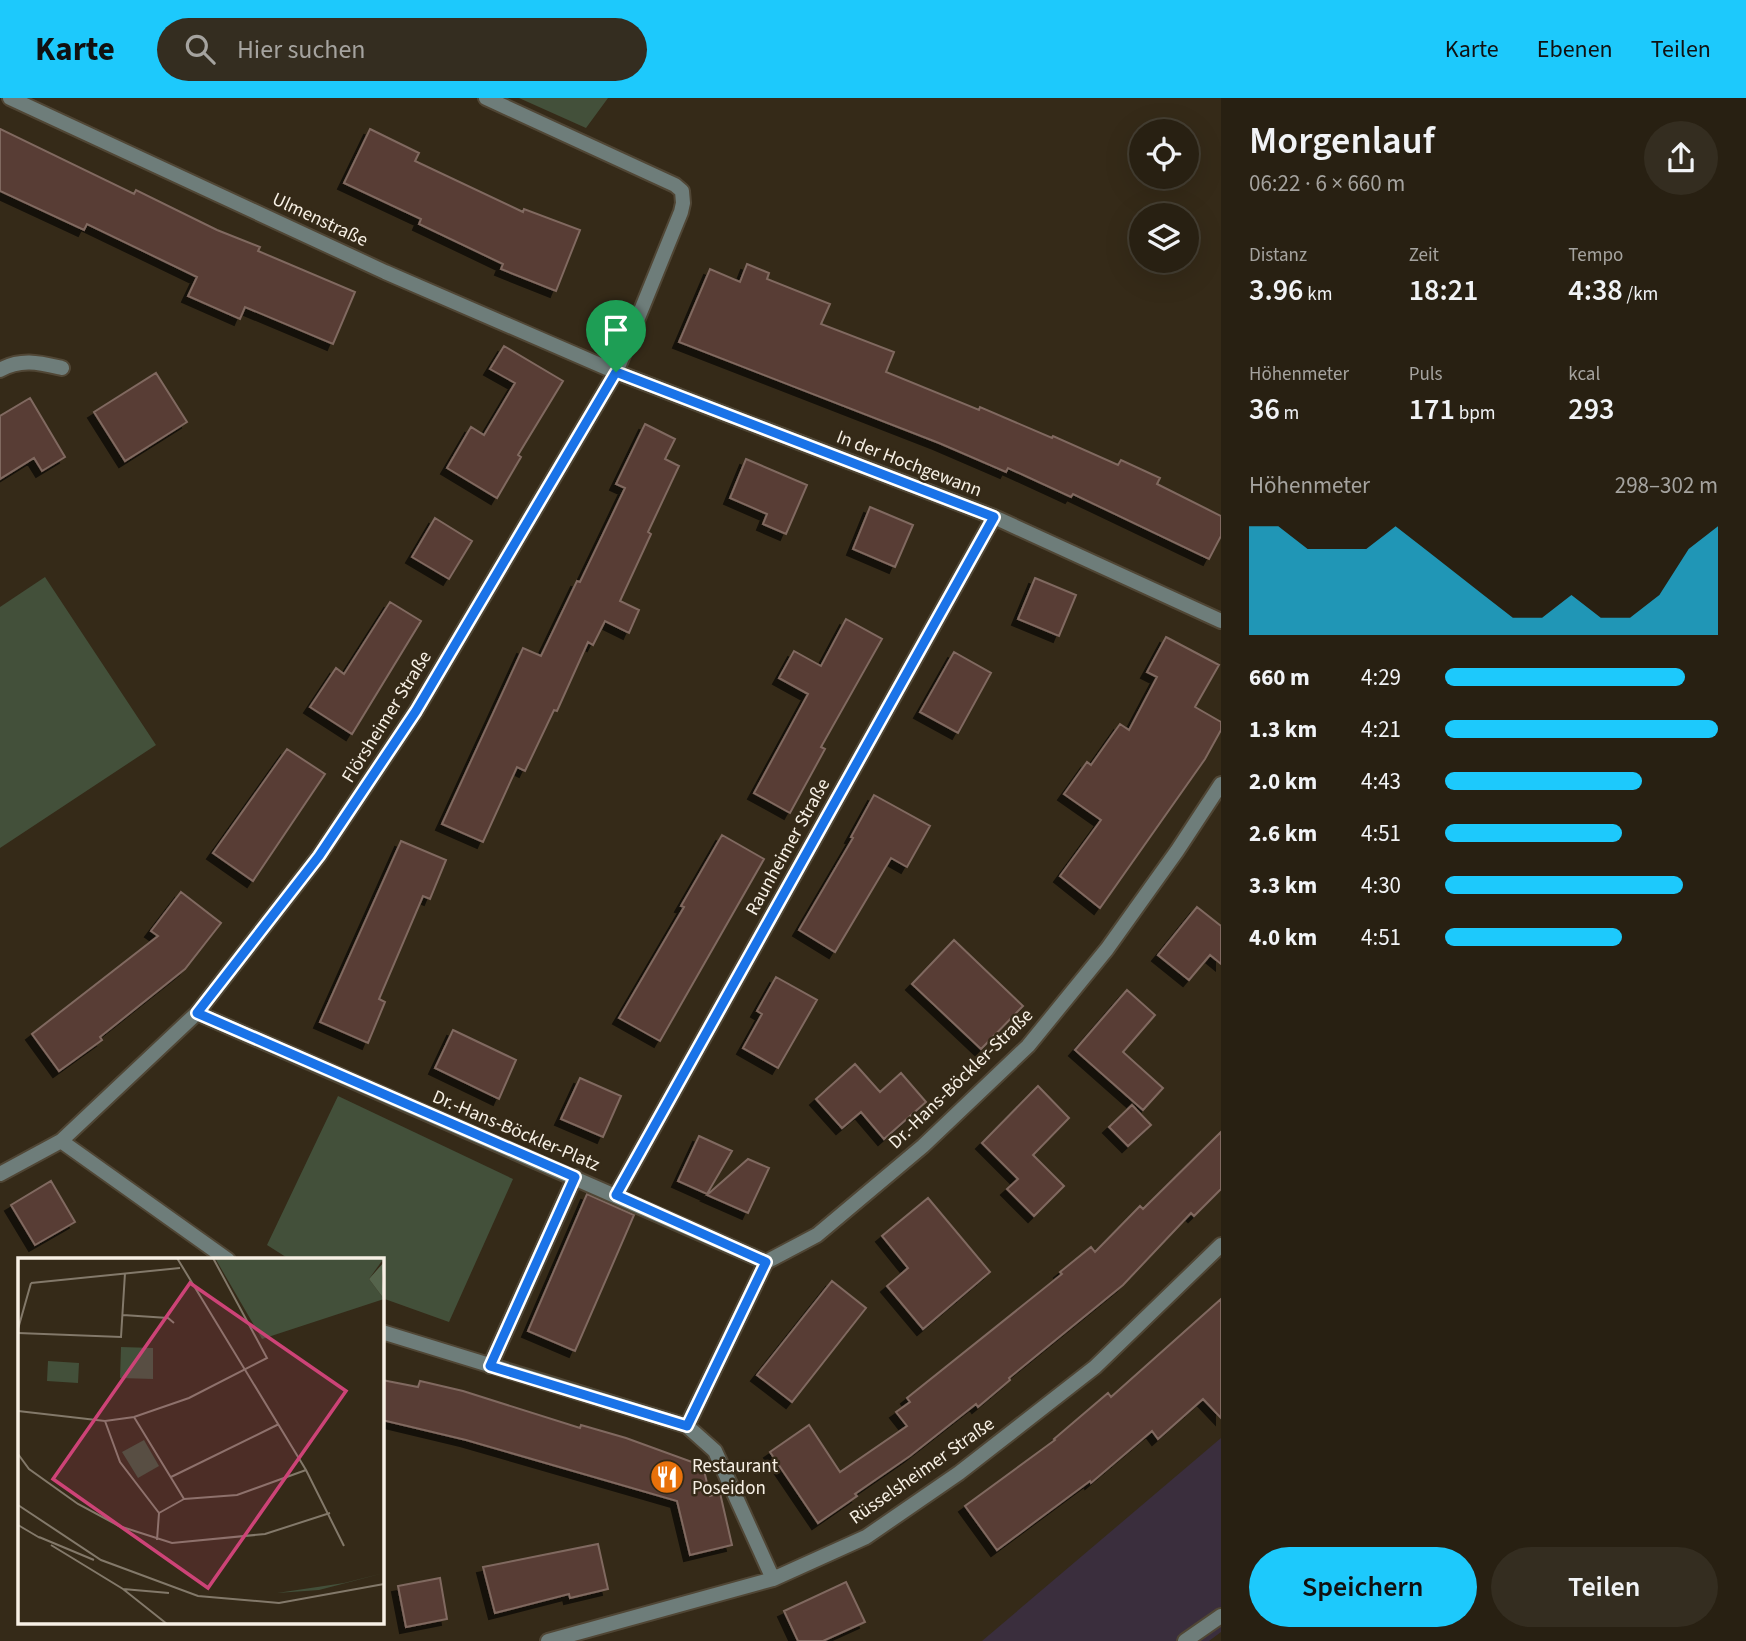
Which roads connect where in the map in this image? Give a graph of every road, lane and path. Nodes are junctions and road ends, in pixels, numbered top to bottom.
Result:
1 (10, 98) edge
2 (486, 98) edge
3 (62, 368) dead end
4 (0, 370) edge
5 (616, 372) junction
6 (994, 517) junction
7 (1221, 621) edge
8 (1221, 784) edge
9 (197, 1013) junction
10 (61, 1141) junction
11 (0, 1174) edge
12 (575, 1177) junction
13 (616, 1195) junction
14 (1221, 1245) edge
15 (227, 1258) edge
16 (766, 1262) junction
17 (383, 1332) edge
18 (490, 1366) junction
19 (687, 1426) junction
20 (773, 1578) junction
21 (1221, 1616) edge
22 (548, 1641) edge
23 (1185, 1641) edge

1 - 5 street, Ulmenstraße
2 - 5 street, Flörsheimer Straße
3 - 4 street
5 - 6 street, In der Hochgewann
5 - 9 street, Flörsheimer Straße
6 - 7 street, In der Hochgewann
6 - 13 street, Raunheimer Straße
8 - 16 street, Dr.-Hans-Böckler-Straße
9 - 10 street, Flörsheimer Straße
9 - 12 street, Dr.-Hans-Böckler-Platz
10 - 11 street, Flörsheimer Straße
10 - 15 street
12 - 13 street, Dr.-Hans-Böckler-Platz
12 - 18 street
13 - 16 street, Dr.-Hans-Böckler-Platz
14 - 20 street, Rüsselsheimer Straße
16 - 19 street
17 - 18 street
18 - 19 street
19 - 20 street
20 - 22 street, Rüsselsheimer Straße
21 - 23 street

